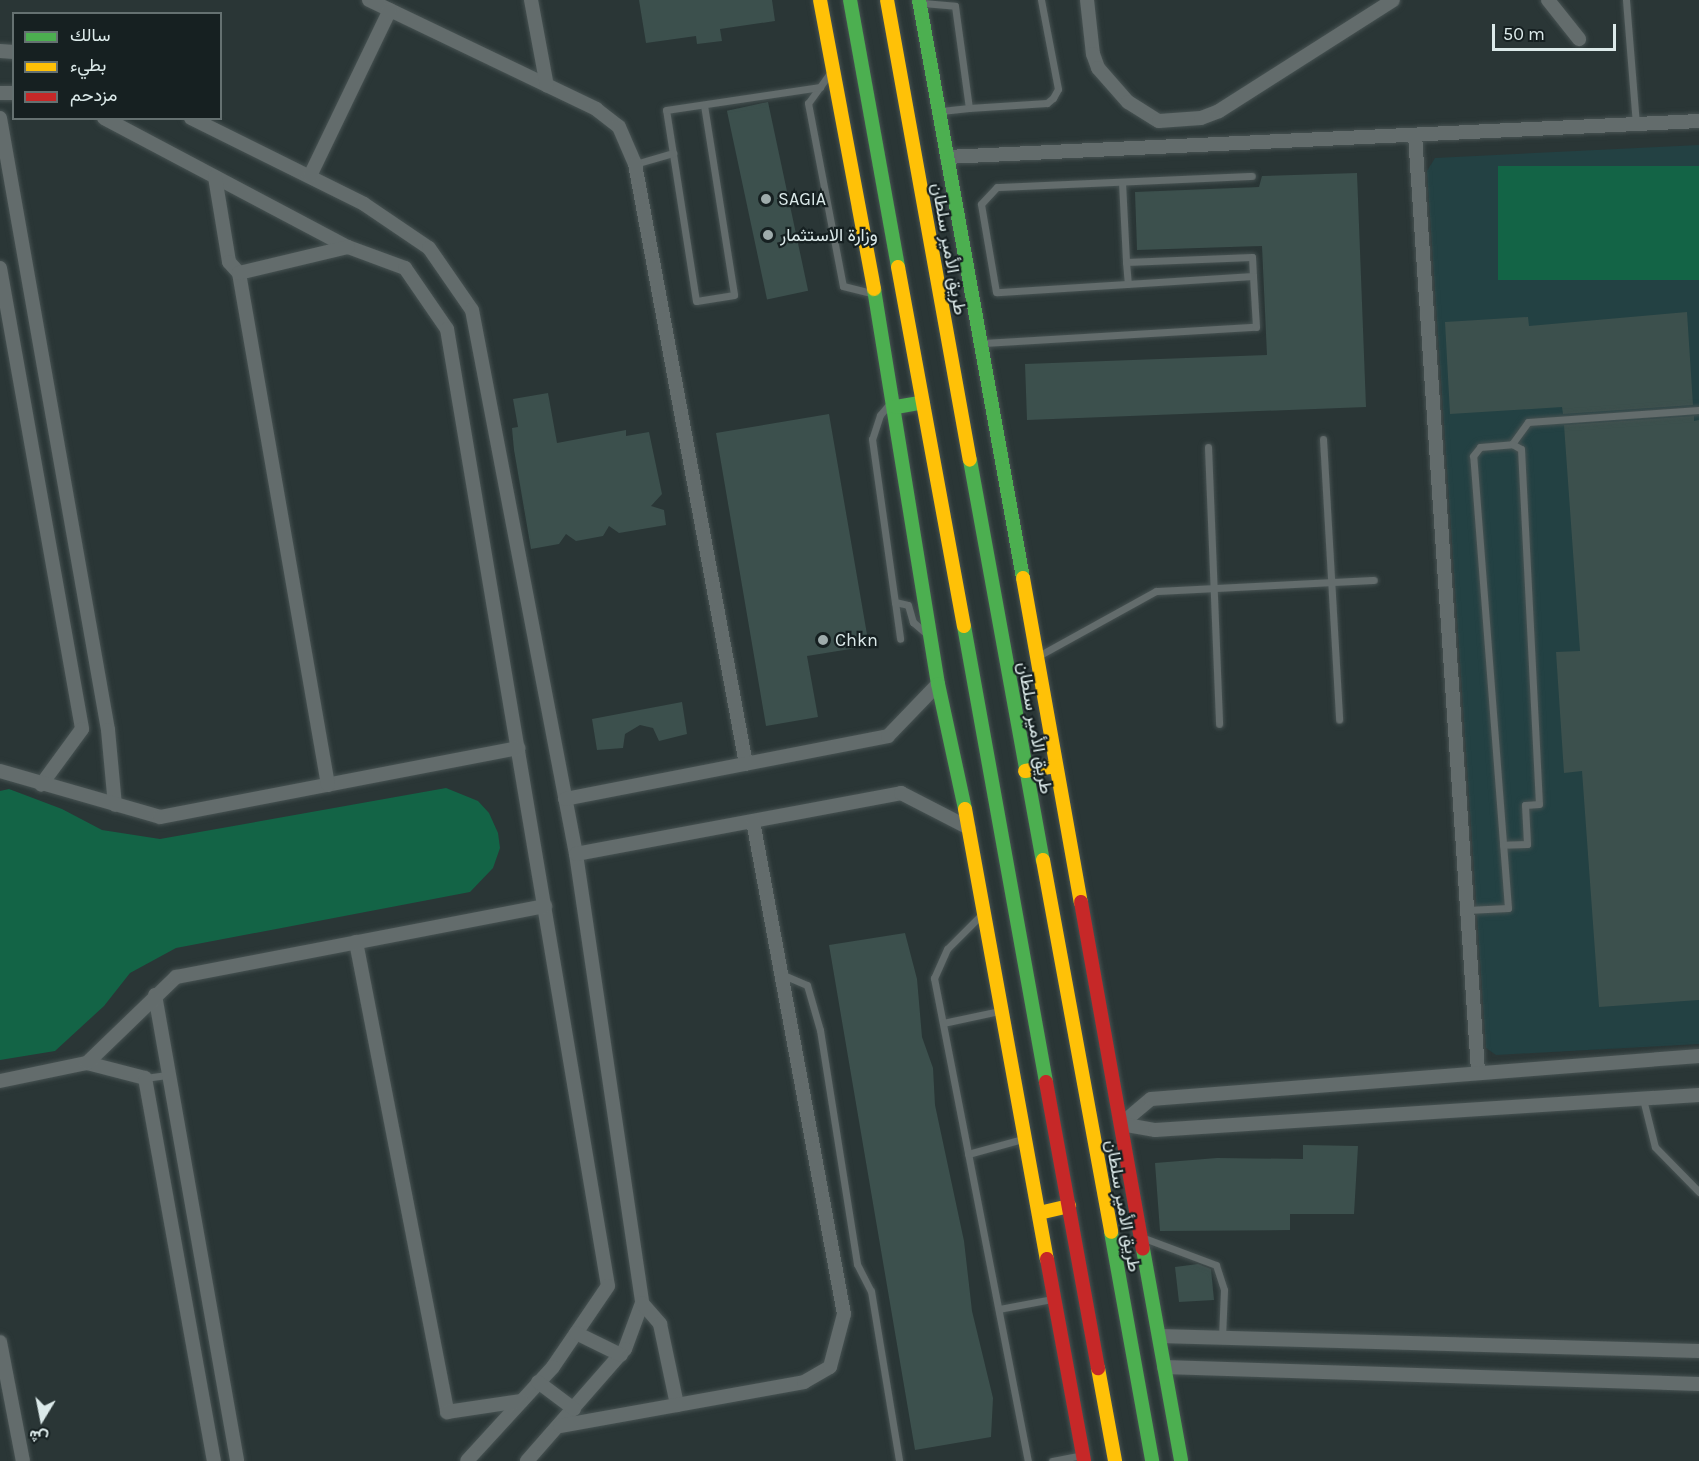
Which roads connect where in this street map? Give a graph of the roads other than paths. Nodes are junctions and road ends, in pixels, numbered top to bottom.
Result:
1 (369, 0) edge
2 (531, 0) edge
3 (820, 0) edge
4 (850, 0) edge
5 (887, 0) edge
6 (1041, 0) edge
7 (1087, 0) edge
8 (1393, 0) edge
9 (1548, 0) edge
10 (1626, 0) edge
11 (919, 1) edge
12 (956, 3) edge
13 (390, 10) junction
14 (1579, 39) dead end
15 (833, 69) junction
16 (548, 86) junction
17 (820, 87) junction
18 (704, 105) junction
19 (969, 108) junction
20 (939, 111) junction
21 (0, 118) edge
22 (108, 120) edge
23 (195, 120) edge
24 (1699, 121) edge
25 (1636, 124) junction
26 (1415, 135) junction
27 (673, 153) junction
28 (947, 158) junction
29 (635, 164) junction
30 (310, 176) junction
31 (1252, 176) dead end
32 (214, 177) junction
33 (1122, 182) junction
34 (348, 248) junction
35 (1126, 262) junction
36 (0, 268) edge
37 (239, 273) junction
38 (1253, 276) junction
39 (1, 283) edge
40 (1128, 284) junction
41 (875, 293) junction
42 (980, 343) junction
43 (895, 402) junction
44 (923, 402) junction
45 (1699, 410) edge
46 (1323, 439) dead end
47 (1512, 444) junction
48 (1208, 447) dead end
49 (1374, 580) dead end
50 (1332, 582) junction
51 (1214, 588) junction
52 (895, 602) junction
53 (931, 636) junction
54 (900, 639) dead end
55 (1036, 656) junction
56 (938, 684) junction
57 (1339, 720) dead end
58 (1219, 724) dead end
59 (82, 729) junction
60 (108, 730) junction
61 (518, 748) junction
62 (746, 764) junction
63 (1056, 766) junction
64 (0, 771) edge
65 (1025, 771) junction
66 (41, 785) junction
67 (328, 785) junction
68 (566, 799) junction
69 (115, 805) junction
70 (753, 821) junction
71 (969, 828) junction
72 (1503, 845) junction
73 (576, 854) junction
74 (545, 906) junction
75 (1467, 910) junction
76 (984, 912) junction
77 (356, 942) junction
78 (782, 974) junction
79 (154, 995) junction
80 (1002, 1010) junction
81 (943, 1023) junction
82 (1699, 1056) edge
83 (87, 1063) junction
84 (1478, 1071) junction
85 (167, 1075) junction
86 (145, 1078) junction
87 (0, 1081) edge
88 (1699, 1095) edge
89 (1643, 1099) junction
90 (1121, 1124) junction
91 (1025, 1139) junction
92 (968, 1154) junction
93 (1699, 1192) edge
94 (1069, 1206) junction
95 (1039, 1212) junction
96 (1141, 1237) junction
97 (1054, 1298) junction
98 (642, 1303) junction
99 (999, 1309) junction
100 (576, 1333) junction
101 (1159, 1336) junction
102 (1222, 1338) junction
103 (0, 1342) edge
104 (1699, 1351) edge
105 (621, 1355) junction
106 (1164, 1367) junction
107 (538, 1382) junction
108 (1699, 1384) edge
109 (521, 1401) junction
110 (677, 1405) junction
111 (574, 1409) junction
112 (560, 1426) junction
113 (1084, 1458) edge
114 (23, 1461) edge
115 (214, 1461) edge
116 (237, 1461) edge
117 (467, 1461) edge
118 (527, 1461) edge
119 (899, 1461) edge
120 (1028, 1461) edge
121 (1052, 1461) edge
122 (1115, 1461) edge
123 (1152, 1461) edge
124 (1181, 1461) edge

1 - 13 street
2 - 16 street
3 - 15 main road
4 - 44 main road
5 - 65 main road, طريق الأمير سلطان
6 - 19 lane
7 - 8 street
9 - 14 street
10 - 25 lane
11 - 12 lane
11 - 20 main road
12 - 19 lane
13 - 16 street
13 - 30 street
15 - 17 lane
15 - 41 main road
16 - 29 street
17 - 18 lane
17 - 41 lane
18 - 27 lane
18 - 27 lane
19 - 20 lane
20 - 28 main road
21 - 60 street
22 - 32 street
23 - 30 street
24 - 25 street
25 - 26 street
26 - 28 street
26 - 75 street
27 - 29 lane
28 - 42 main road
29 - 62 street
30 - 68 street
31 - 33 lane
32 - 34 street
32 - 37 street
33 - 35 lane
33 - 40 lane
34 - 37 street
34 - 61 street
35 - 38 lane
35 - 40 lane
36 - 39 street
37 - 67 street
38 - 40 lane
38 - 42 lane
39 - 59 street
41 - 43 main road
42 - 55 main road
43 - 44 main road
43 - 52 lane
43 - 53 main road
44 - 94 main road
45 - 47 lane
46 - 50 lane
47 - 72 lane
47 - 72 lane
48 - 51 lane
49 - 50 lane
50 - 51 lane
50 - 57 lane
51 - 55 lane
51 - 58 lane
52 - 53 lane
52 - 54 lane
53 - 56 main road
55 - 63 main road
56 - 62 street
56 - 71 main road
59 - 60 street
59 - 66 street
60 - 69 street
61 - 67 street
61 - 74 street
62 - 68 street
63 - 65 main road
63 - 90 main road
64 - 66 street
65 - 123 main road, طريق الأمير سلطان
66 - 69 street
67 - 69 street
68 - 73 street
70 - 71 street
70 - 73 street
70 - 78 street
71 - 76 main road
72 - 75 lane
73 - 98 street
74 - 77 street
74 - 100 street
75 - 84 street
76 - 80 main road
76 - 81 lane
77 - 79 street
77 - 109 street
78 - 110 street
78 - 119 lane
79 - 83 street
79 - 85 street
80 - 81 lane
80 - 91 main road
81 - 92 lane
82 - 84 street
83 - 86 street
83 - 87 street
84 - 90 street
85 - 86 lane
85 - 116 street
86 - 115 street
88 - 89 street
89 - 90 street
89 - 93 lane
90 - 96 main road
91 - 92 lane
91 - 95 main road
92 - 99 lane
94 - 95 main road
94 - 122 main road
95 - 97 main road
96 - 101 main road
96 - 102 lane
97 - 99 lane
97 - 113 main road
98 - 105 street
98 - 110 street
99 - 120 lane
100 - 105 street
100 - 107 street
101 - 102 street
101 - 106 main road
102 - 104 street
103 - 114 street
105 - 111 street
106 - 108 street
106 - 124 main road
107 - 109 street
107 - 111 street
109 - 117 street
110 - 112 street
111 - 112 street
112 - 118 street
113 - 121 lane

